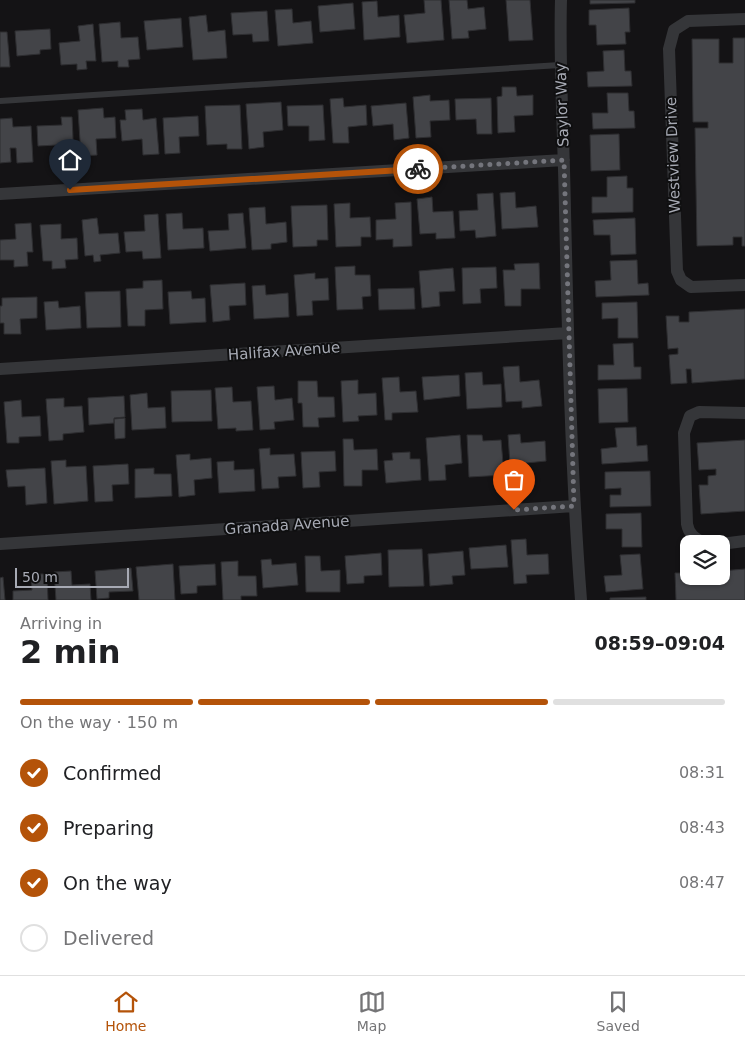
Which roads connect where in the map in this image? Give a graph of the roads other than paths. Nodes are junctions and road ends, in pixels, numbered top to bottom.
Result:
1 (561, 0) edge
2 (745, 19) edge
3 (560, 66) junction
4 (0, 101) edge
5 (564, 160) junction
6 (0, 194) edge
7 (745, 285) edge
8 (568, 334) junction
9 (0, 368) edge
10 (745, 413) edge
11 (574, 506) junction
12 (691, 535) edge
13 (745, 541) edge
14 (730, 543) edge
15 (0, 544) edge
16 (582, 600) edge

1 - 3 street, Saylor Way
2 - 7 street, Westview Drive
3 - 4 lane
3 - 5 street, Saylor Way
5 - 6 street
5 - 8 street, Saylor Way
8 - 9 street, Halifax Avenue
8 - 11 street, Saylor Way
10 - 12 street
11 - 15 street, Granada Avenue
11 - 16 street, Saylor Way
13 - 14 street

